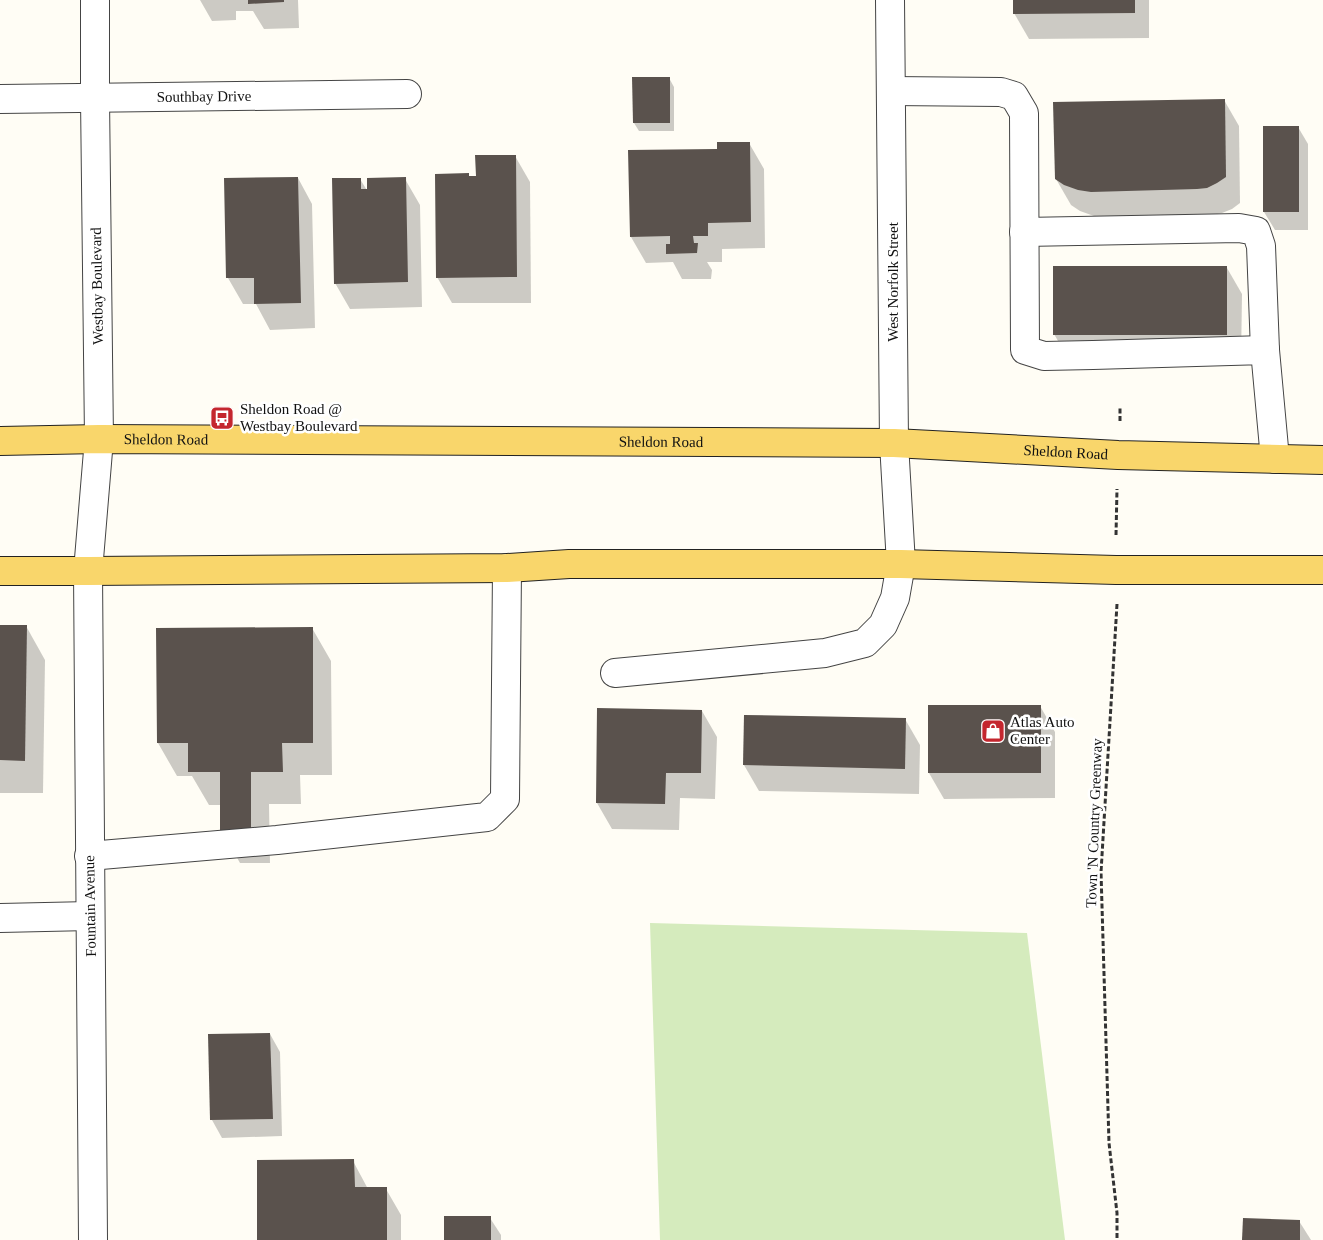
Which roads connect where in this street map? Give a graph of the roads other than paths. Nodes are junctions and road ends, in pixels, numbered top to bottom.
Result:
1 (95, 0) edge
2 (890, 0) edge
3 (891, 91) junction
4 (407, 94) dead end
5 (95, 98) junction
6 (0, 99) edge
7 (1024, 232) junction
8 (1265, 350) junction
9 (99, 439) junction
10 (0, 441) edge
11 (894, 443) junction
12 (1275, 458) junction
13 (1323, 460) edge
14 (901, 564) junction
15 (507, 568) junction
16 (1323, 570) edge
17 (0, 571) edge
18 (88, 571) junction
19 (615, 673) dead end
20 (89, 856) junction
21 (90, 916) junction
22 (0, 918) edge
23 (93, 1240) edge

1 - 5 street, Westbay Boulevard
2 - 3 street, West Norfolk Street
3 - 7 street
3 - 11 street, West Norfolk Street
4 - 5 street, Southbay Drive
5 - 6 street, Southbay Drive
5 - 9 street, Westbay Boulevard
7 - 8 street
7 - 8 street
8 - 12 street
9 - 10 main road, Sheldon Road
9 - 11 main road, Sheldon Road
9 - 18 street, Westbay Boulevard
11 - 12 main road, Sheldon Road
11 - 14 street, West Norfolk Street
12 - 13 main road, Sheldon Road
14 - 15 main road
14 - 16 main road
14 - 19 street, West Norfolk Street
15 - 18 main road
15 - 20 street
17 - 18 main road
18 - 20 street, Fountain Avenue
20 - 21 street, Fountain Avenue
21 - 22 street
21 - 23 street, Fountain Avenue

